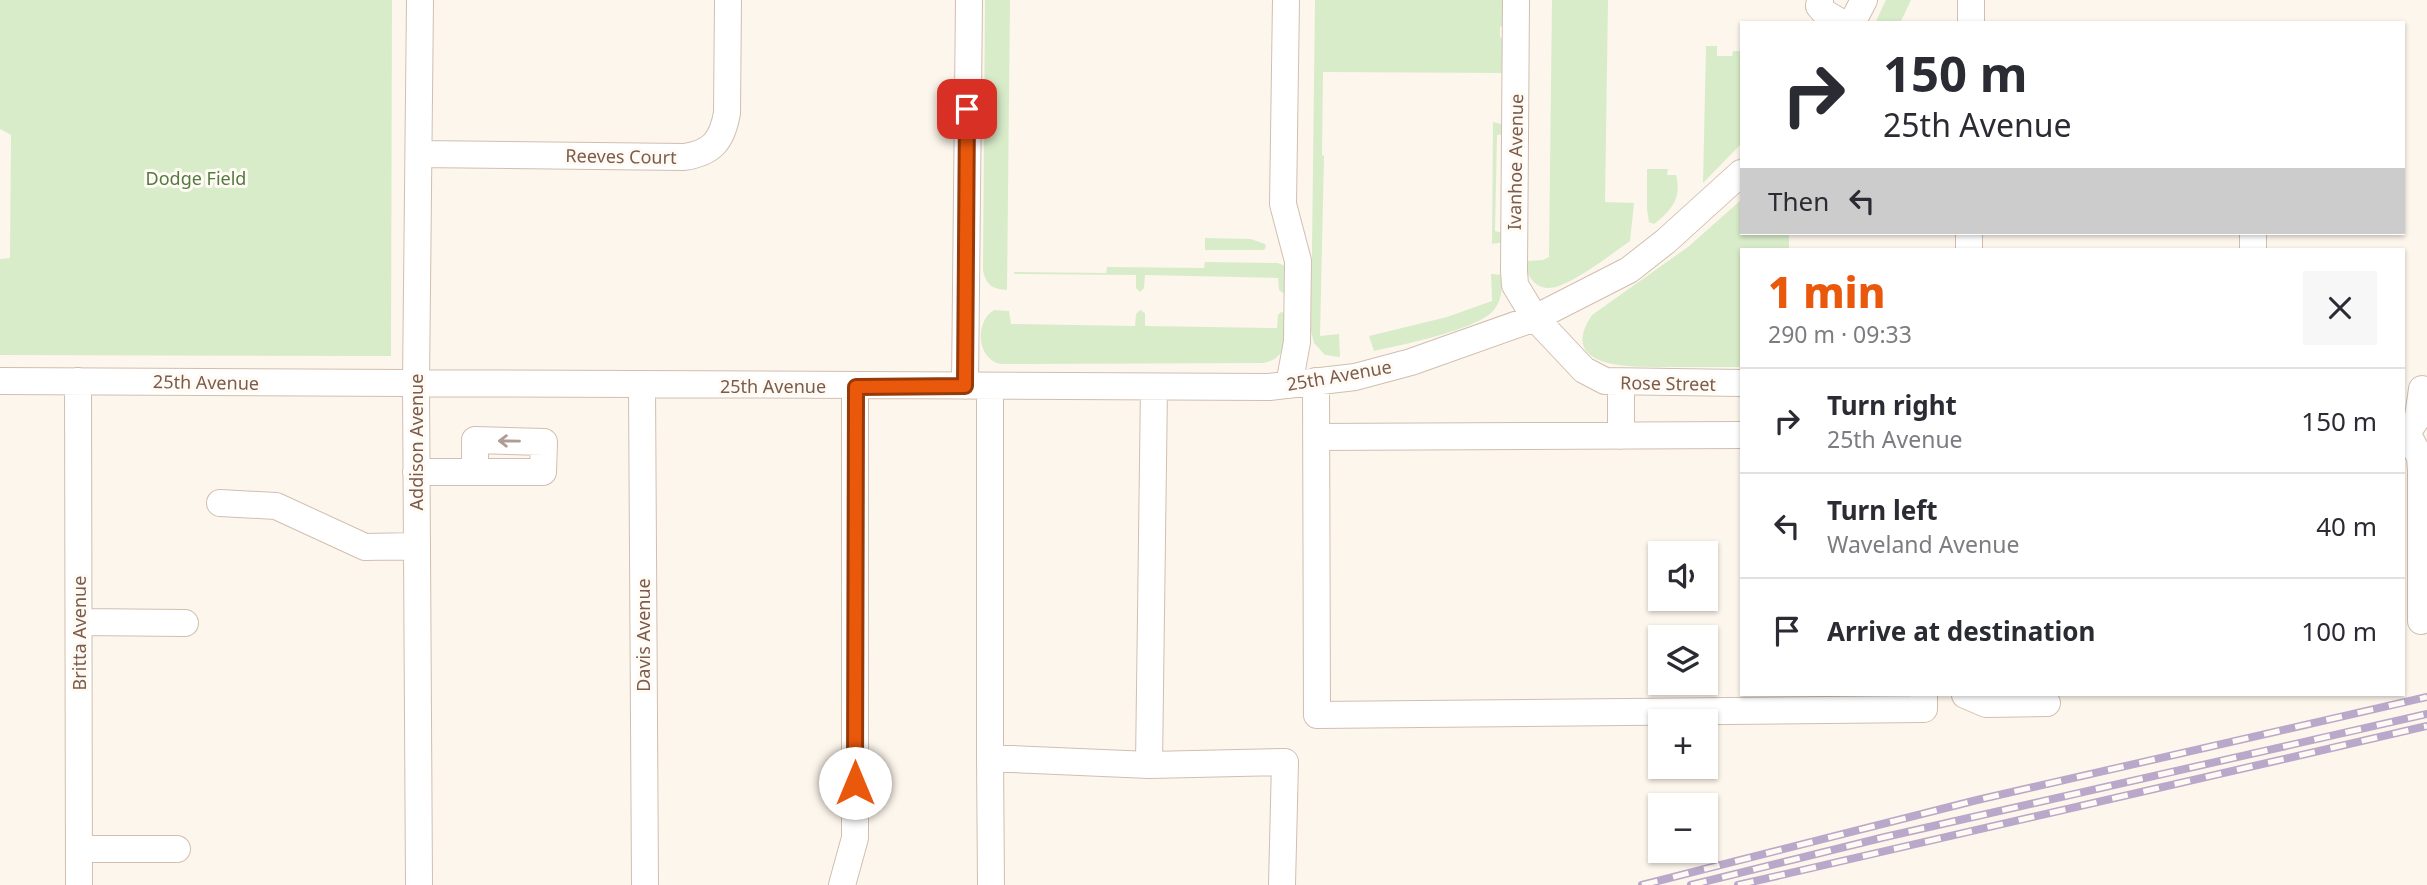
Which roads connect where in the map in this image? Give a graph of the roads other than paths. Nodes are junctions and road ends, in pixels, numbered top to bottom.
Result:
1 (420, 0) edge
2 (728, 0) edge
3 (969, 0) edge
4 (1286, 0) edge
5 (1516, 0) edge
6 (1820, 0) edge
7 (1864, 0) edge
8 (1971, 0) edge
9 (1839, 21) edge
10 (1853, 21) edge
11 (1971, 21) edge
12 (419, 154) junction
13 (1740, 174) edge
14 (1535, 318) junction
15 (0, 381) edge
16 (78, 381) junction
17 (1316, 381) junction
18 (1621, 383) junction
19 (1740, 383) edge
20 (416, 384) junction
21 (1289, 385) junction
22 (642, 386) junction
23 (977, 386) junction
24 (856, 387) junction
25 (1154, 387) junction
26 (2417, 389) edge
27 (2405, 433) edge
28 (1740, 435) edge
29 (1621, 436) junction
30 (1316, 437) junction
31 (416, 472) junction
32 (543, 472) dead end
33 (220, 503) dead end
34 (417, 546) junction
35 (2421, 621) dead end
36 (79, 622) junction
37 (185, 623) dead end
38 (1924, 696) edge
39 (1967, 696) edge
40 (2047, 703) dead end
41 (990, 758) junction
42 (1149, 765) junction
43 (79, 849) junction
44 (177, 849) dead end
45 (79, 885) edge
46 (419, 885) edge
47 (645, 885) edge
48 (842, 885) edge
49 (991, 885) edge
50 (1282, 885) edge

1 - 12 street, Addison Avenue
2 - 12 street, Reeves Court
3 - 23 street
4 - 21 street
5 - 14 street, Ivanhoe Avenue
6 - 9 street
7 - 10 street
8 - 11 street
12 - 20 street, Addison Avenue
13 - 14 street, 25th Avenue
14 - 17 street, 25th Avenue
14 - 18 street, Rose Street
15 - 16 street, 25th Avenue
16 - 20 street, 25th Avenue
16 - 36 street, Britta Avenue
17 - 21 street, 25th Avenue
17 - 30 street
18 - 19 street, Rose Street
18 - 29 street
20 - 22 street, 25th Avenue
20 - 31 street, Addison Avenue
21 - 25 street, 25th Avenue
22 - 24 street, 25th Avenue
22 - 47 street, Davis Avenue
23 - 24 street, 25th Avenue
23 - 25 street, 25th Avenue
23 - 41 street
24 - 48 street
25 - 42 street
26 - 27 street
27 - 35 street
28 - 29 street
29 - 30 street
30 - 38 street
31 - 32 street
31 - 34 street, Addison Avenue
33 - 34 street
34 - 46 street, Addison Avenue
36 - 37 street
36 - 43 street, Britta Avenue
39 - 40 street
41 - 42 street
41 - 49 street
42 - 50 street
43 - 44 street
43 - 45 street, Britta Avenue

